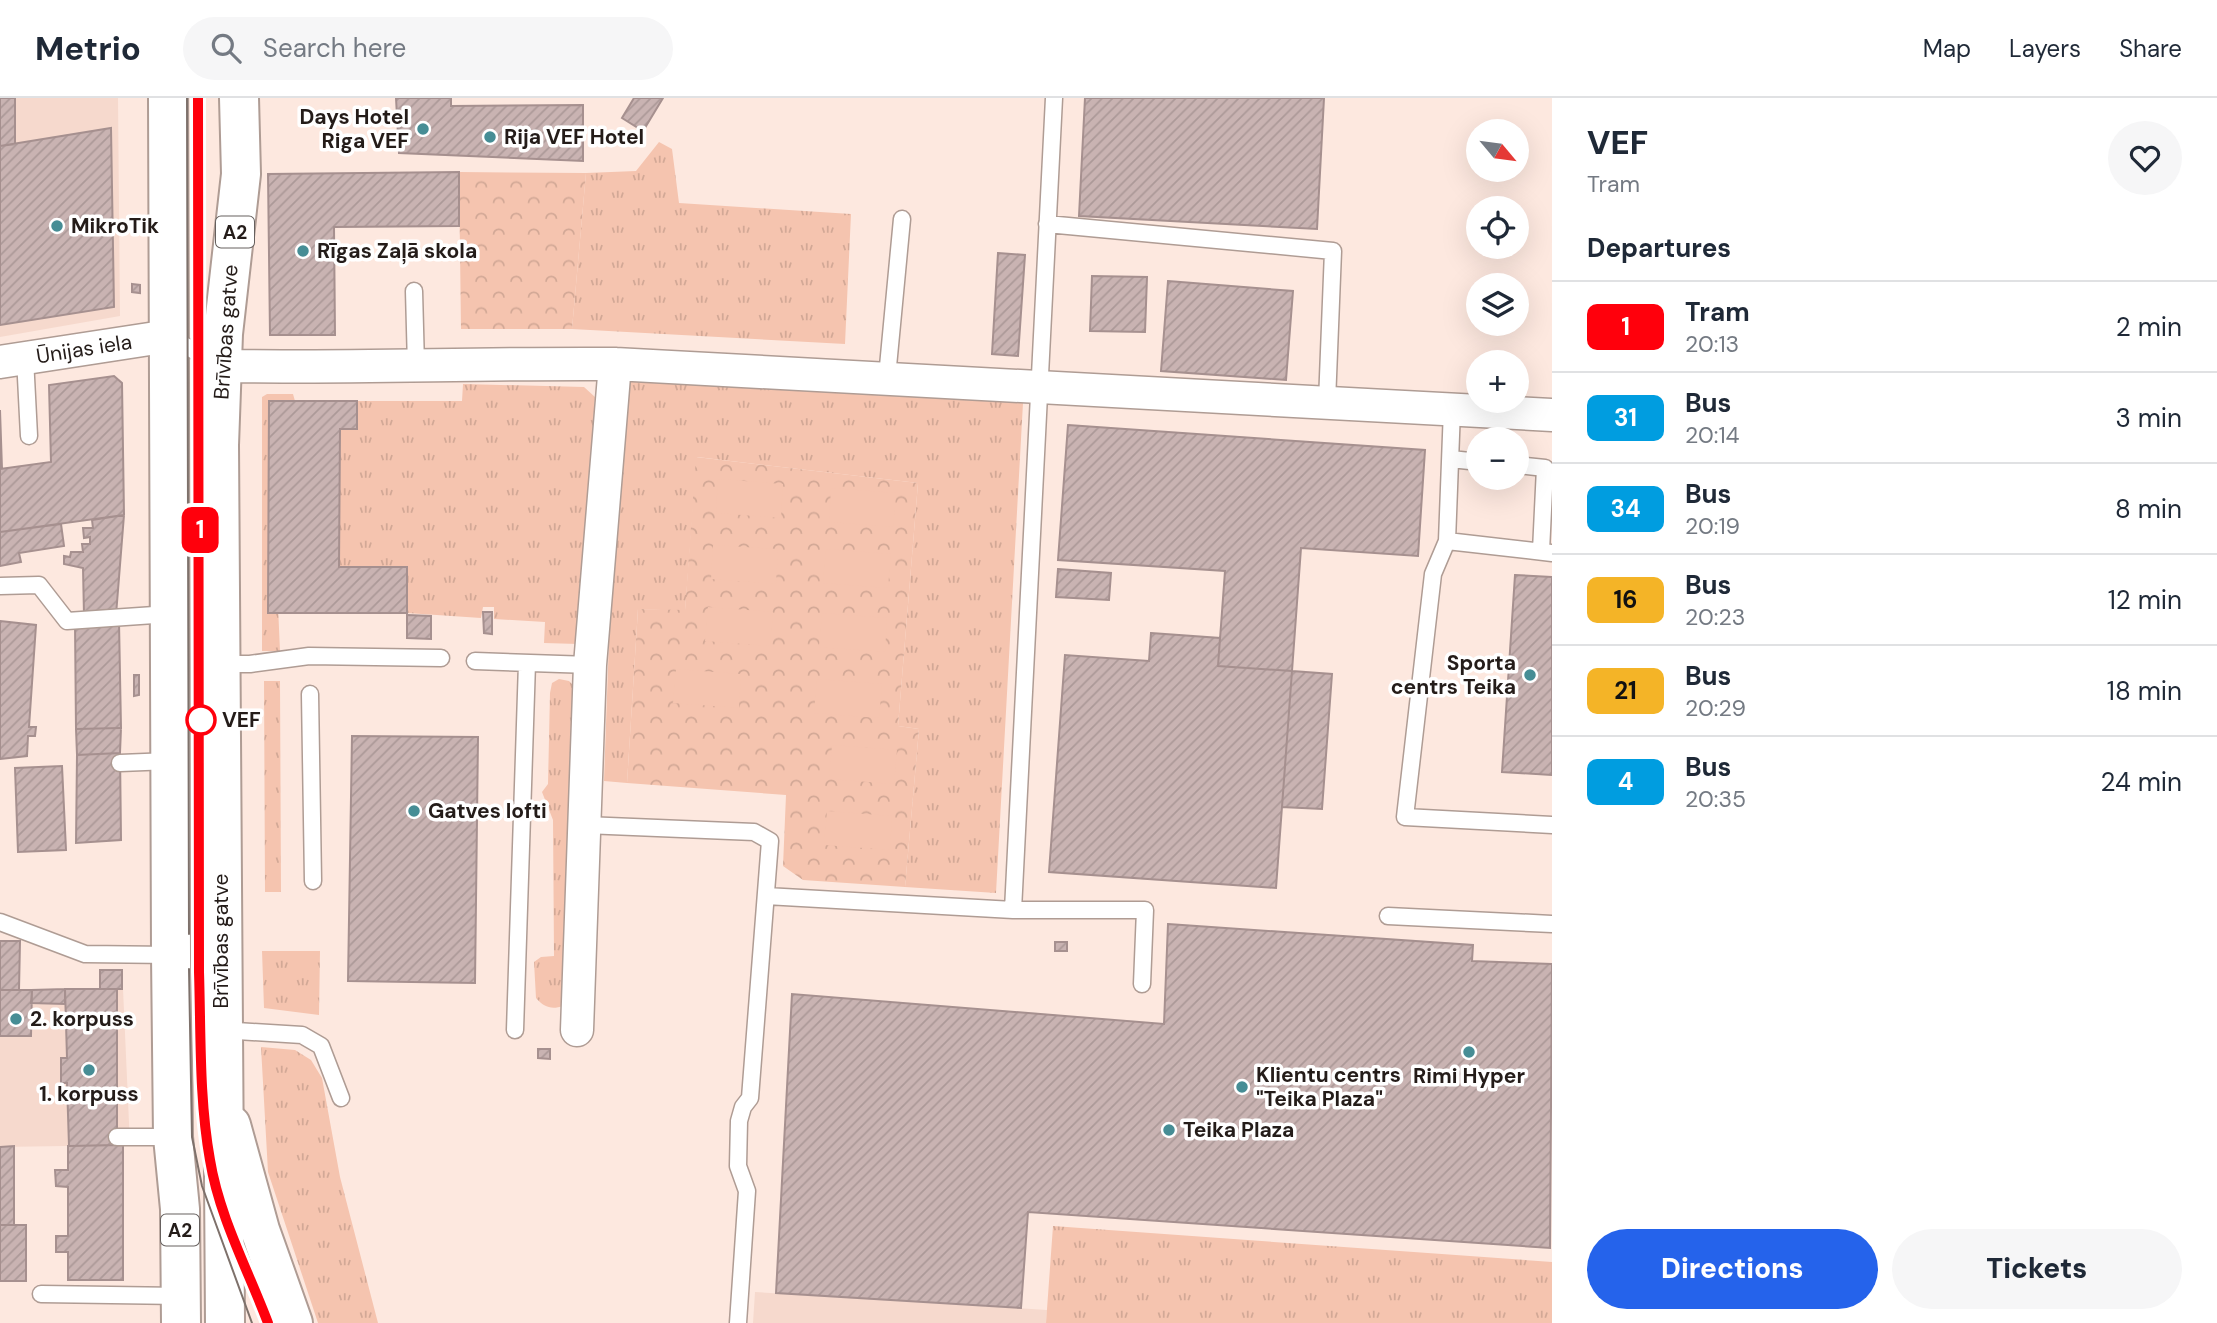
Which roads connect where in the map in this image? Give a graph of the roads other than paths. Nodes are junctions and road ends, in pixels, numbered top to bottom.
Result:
1 (168, 98) edge
2 (239, 98) edge
3 (1054, 98) edge
4 (902, 219) dead end
5 (1047, 224) junction
6 (414, 291) dead end
7 (169, 336) junction
8 (13, 360) edge
9 (615, 364) junction
10 (222, 366) junction
11 (416, 366) junction
12 (887, 377) junction
13 (1040, 386) junction
14 (1327, 402) junction
15 (1452, 410) junction
16 (1552, 415) edge
17 (29, 436) dead end
18 (1451, 459) junction
19 (1466, 461) edge
20 (1529, 466) edge
21 (1447, 541) junction
22 (1547, 552) edge
23 (0, 586) edge
24 (169, 614) junction
25 (441, 657) dead end
26 (475, 661) dead end
27 (527, 663) junction
28 (219, 664) junction
29 (590, 665) junction
30 (310, 694) dead end
31 (170, 761) junction
32 (120, 762) dead end
33 (585, 825) junction
34 (1552, 825) edge
35 (313, 881) dead end
36 (766, 896) junction
37 (1013, 910) junction
38 (1388, 916) dead end
39 (0, 922) edge
40 (1552, 924) edge
41 (171, 955) junction
42 (1142, 984) dead end
43 (221, 1030) junction
44 (515, 1030) dead end
45 (577, 1030) dead end
46 (222, 1085) junction
47 (341, 1098) dead end
48 (117, 1137) dead end
49 (173, 1137) junction
50 (41, 1294) dead end
51 (181, 1310) edge
52 (225, 1323) edge
53 (293, 1323) edge
54 (738, 1323) edge

1 - 7 main road, A2
2 - 10 main road, Brīvības gatve / A2
3 - 5 lane
4 - 12 lane
5 - 13 lane
5 - 14 lane
6 - 11 lane
7 - 8 street, Ūnijas iela
7 - 10 lane
7 - 24 main road, A2
8 - 17 lane
9 - 11 street
9 - 12 street
9 - 29 street
10 - 11 street
10 - 28 main road, Brīvības gatve / A2
12 - 13 street
13 - 14 street
13 - 37 lane
14 - 15 street
15 - 16 street
15 - 18 lane
18 - 19 lane
18 - 21 lane
20 - 22 lane
21 - 22 lane
21 - 34 lane
23 - 24 lane
24 - 31 main road, A2
25 - 28 lane
26 - 27 lane
27 - 29 lane
27 - 44 lane
28 - 43 main road, Brīvības gatve / A2
29 - 33 street
30 - 35 lane
31 - 32 lane
31 - 41 main road, A2
33 - 36 lane
33 - 45 street
36 - 37 lane
36 - 54 lane
37 - 42 lane
38 - 40 lane
39 - 41 lane
41 - 49 main road, A2
43 - 46 main road, Brīvības gatve / A2
43 - 47 lane
46 - 52 main road, Brīvības gatve / A2
46 - 53 main road
48 - 49 lane
49 - 51 main road, A2
50 - 51 lane

